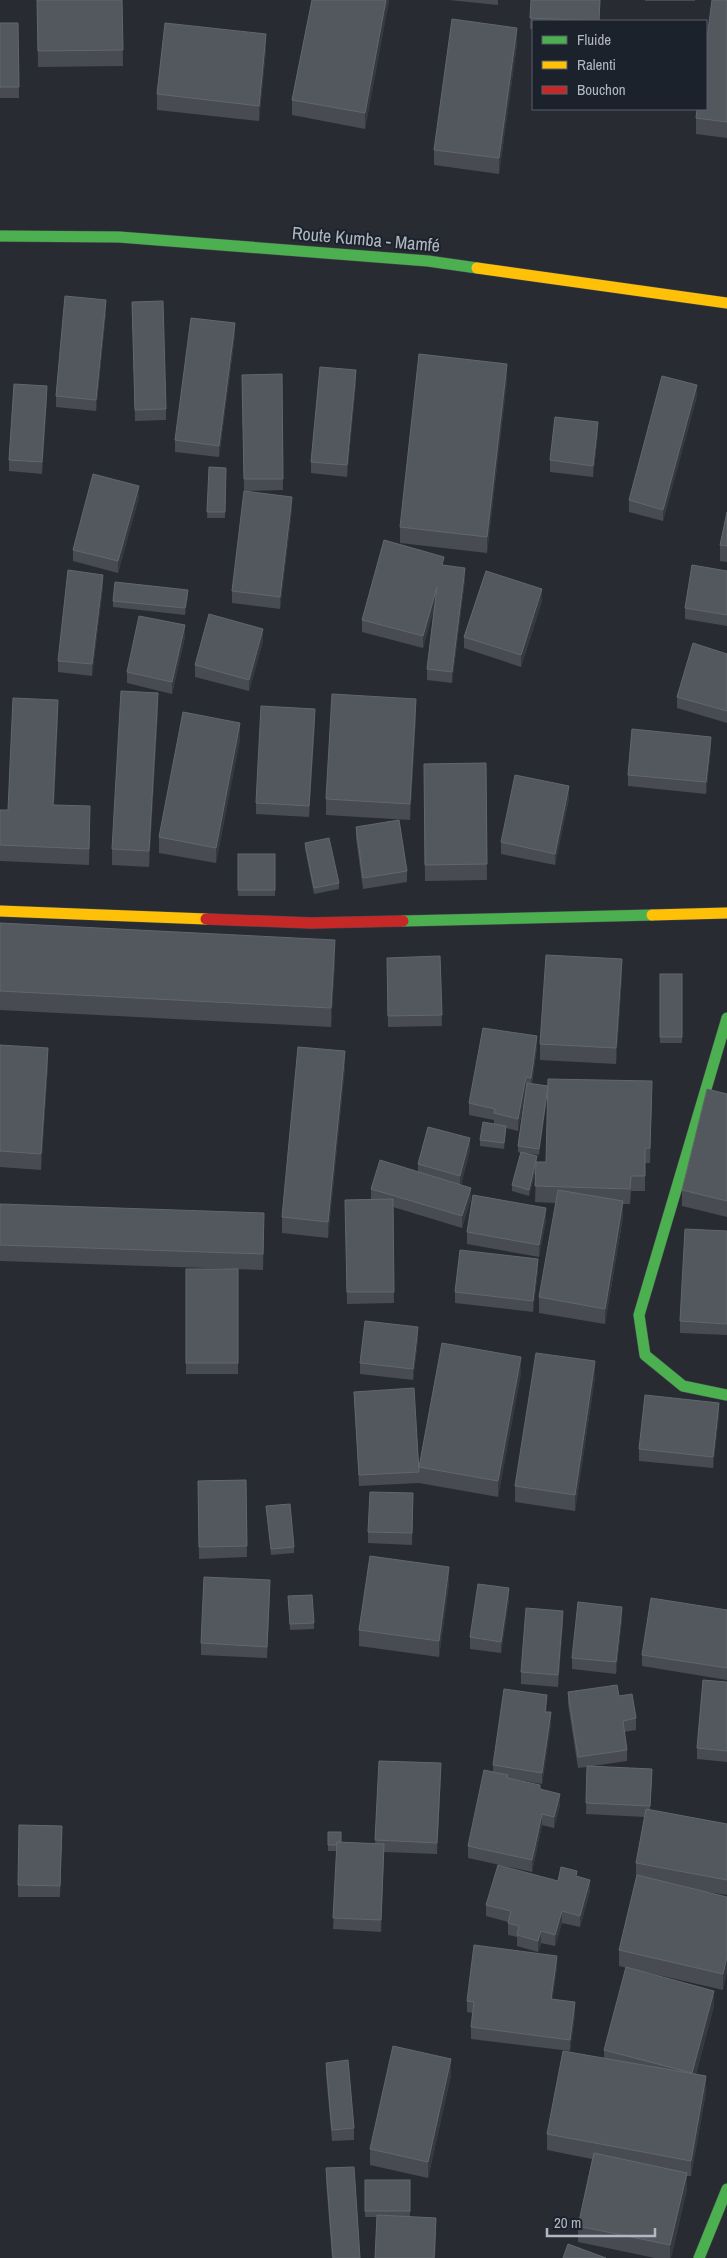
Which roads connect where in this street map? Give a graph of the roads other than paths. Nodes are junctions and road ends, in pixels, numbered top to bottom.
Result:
1 (0, 236) edge
2 (727, 303) edge
3 (0, 911) edge
4 (727, 913) edge
5 (727, 1018) edge
6 (727, 1396) edge
7 (727, 2189) edge
8 (699, 2258) edge

1 - 2 main road, Route Kumba - Mamfé
3 - 4 main road
5 - 6 main road
7 - 8 main road

